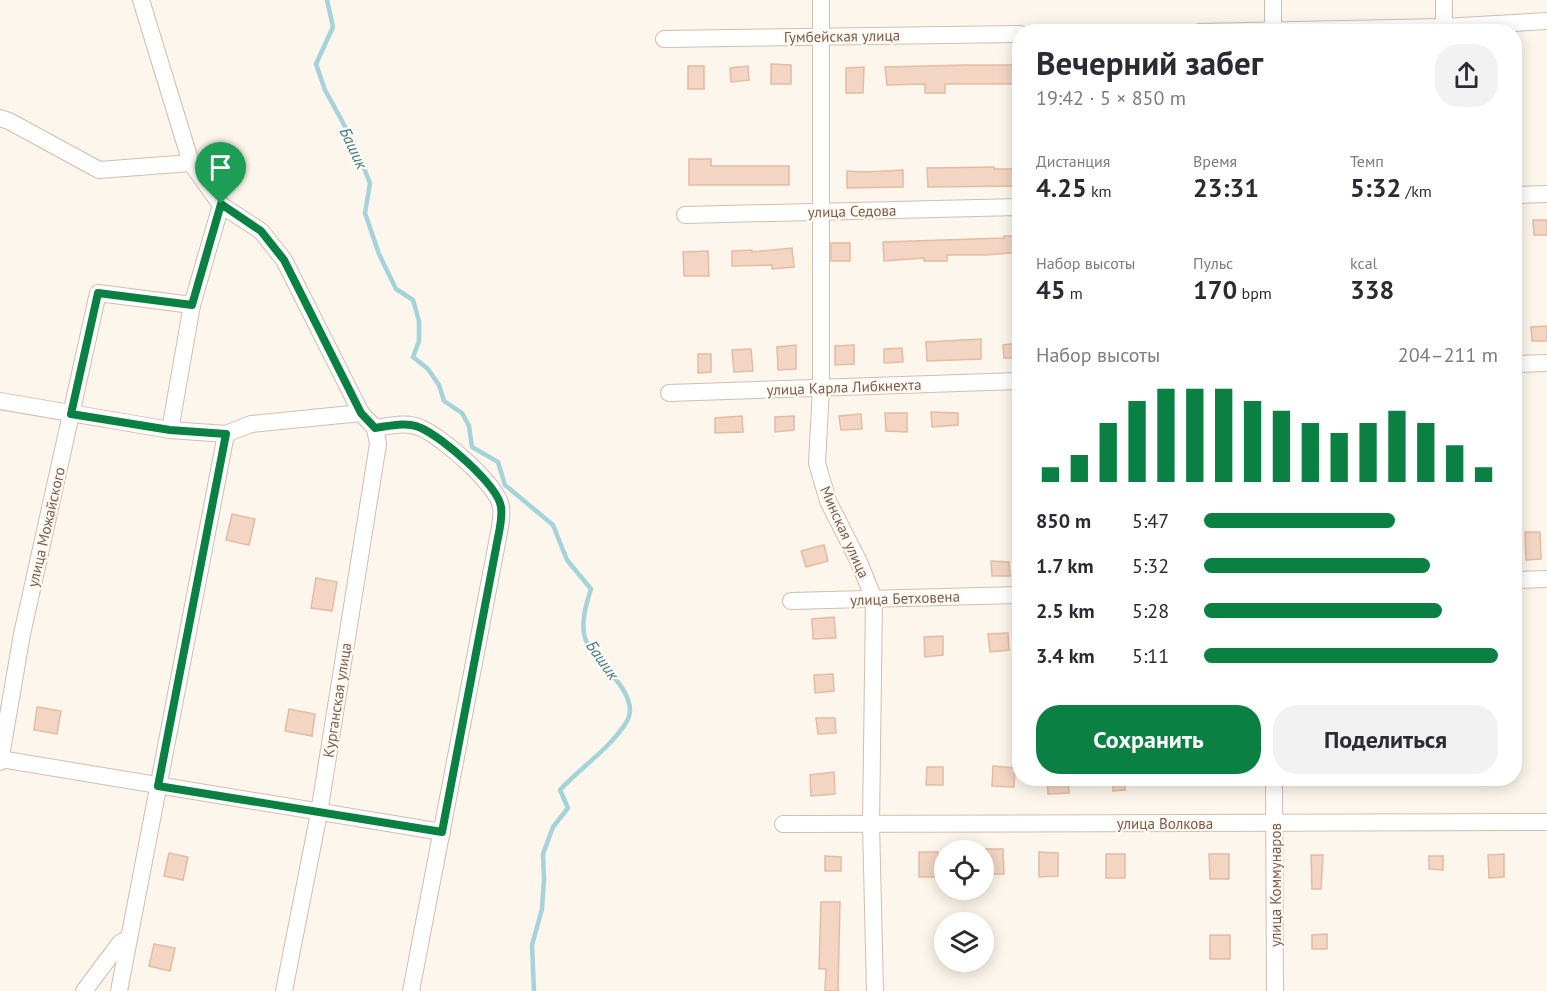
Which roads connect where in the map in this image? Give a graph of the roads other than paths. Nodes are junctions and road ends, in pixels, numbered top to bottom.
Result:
1 (141, 0) edge
2 (821, 0) edge
3 (1273, 0) edge
4 (1444, 0) edge
5 (1547, 21) edge
6 (1273, 24) edge
7 (1444, 24) edge
8 (1496, 24) edge
9 (1012, 34) edge
10 (820, 36) junction
11 (664, 39) dead end
12 (0, 118) edge
13 (190, 163) junction
14 (1547, 194) edge
15 (1522, 195) edge
16 (221, 204) junction
17 (1012, 207) edge
18 (820, 212) junction
19 (685, 215) dead end
20 (192, 305) junction
21 (1547, 363) edge
22 (1522, 364) edge
23 (1012, 381) edge
24 (821, 388) junction
25 (669, 393) dead end
26 (0, 401) edge
27 (361, 413) junction
28 (71, 414) junction
29 (375, 428) junction
30 (170, 430) junction
31 (226, 434) junction
32 (1547, 579) edge
33 (1522, 580) edge
34 (1012, 595) edge
35 (874, 599) junction
36 (791, 601) dead end
37 (0, 760) edge
38 (158, 786) junction
39 (1274, 786) edge
40 (319, 813) junction
41 (1547, 822) edge
42 (1275, 823) junction
43 (783, 824) dead end
44 (871, 824) junction
45 (442, 832) junction
46 (129, 938) junction
47 (84, 991) edge
48 (119, 991) edge
49 (284, 991) edge
50 (411, 991) edge
51 (875, 991) edge
52 (1275, 991) edge

1 - 13 street
2 - 10 street, Минская улица
3 - 6 street
4 - 7 street
5 - 8 street
9 - 10 street, Гумбейская улица
10 - 11 street, Гумбейская улица
10 - 18 street, Минская улица
12 - 13 street
13 - 16 street
14 - 15 street
16 - 20 street
16 - 27 street
17 - 18 street, улица Седова
18 - 19 street, улица Седова
18 - 24 street, Минская улица
20 - 28 street, улица Можайского
20 - 30 street
21 - 22 street
23 - 24 street, улица Карла Либкнехта
24 - 25 street, улица Карла Либкнехта
24 - 35 street, Минская улица
26 - 28 street
27 - 29 street
27 - 31 street
28 - 30 street
28 - 37 street, улица Можайского
29 - 40 street, Курганская улица
29 - 45 street
30 - 31 street
31 - 38 street
32 - 33 street
34 - 35 street, улица Бетховена
35 - 36 street, улица Бетховена
35 - 44 street, Минская улица
37 - 38 street
38 - 40 street
38 - 46 street
39 - 42 street, улица Коммунаров
40 - 45 street
40 - 49 street, Курганская улица
41 - 42 street, улица Волкова
42 - 44 street, улица Волкова
42 - 52 street, улица Коммунаров
43 - 44 street, улица Волкова
44 - 51 street, Минская улица
45 - 50 street
46 - 47 street
46 - 48 street

